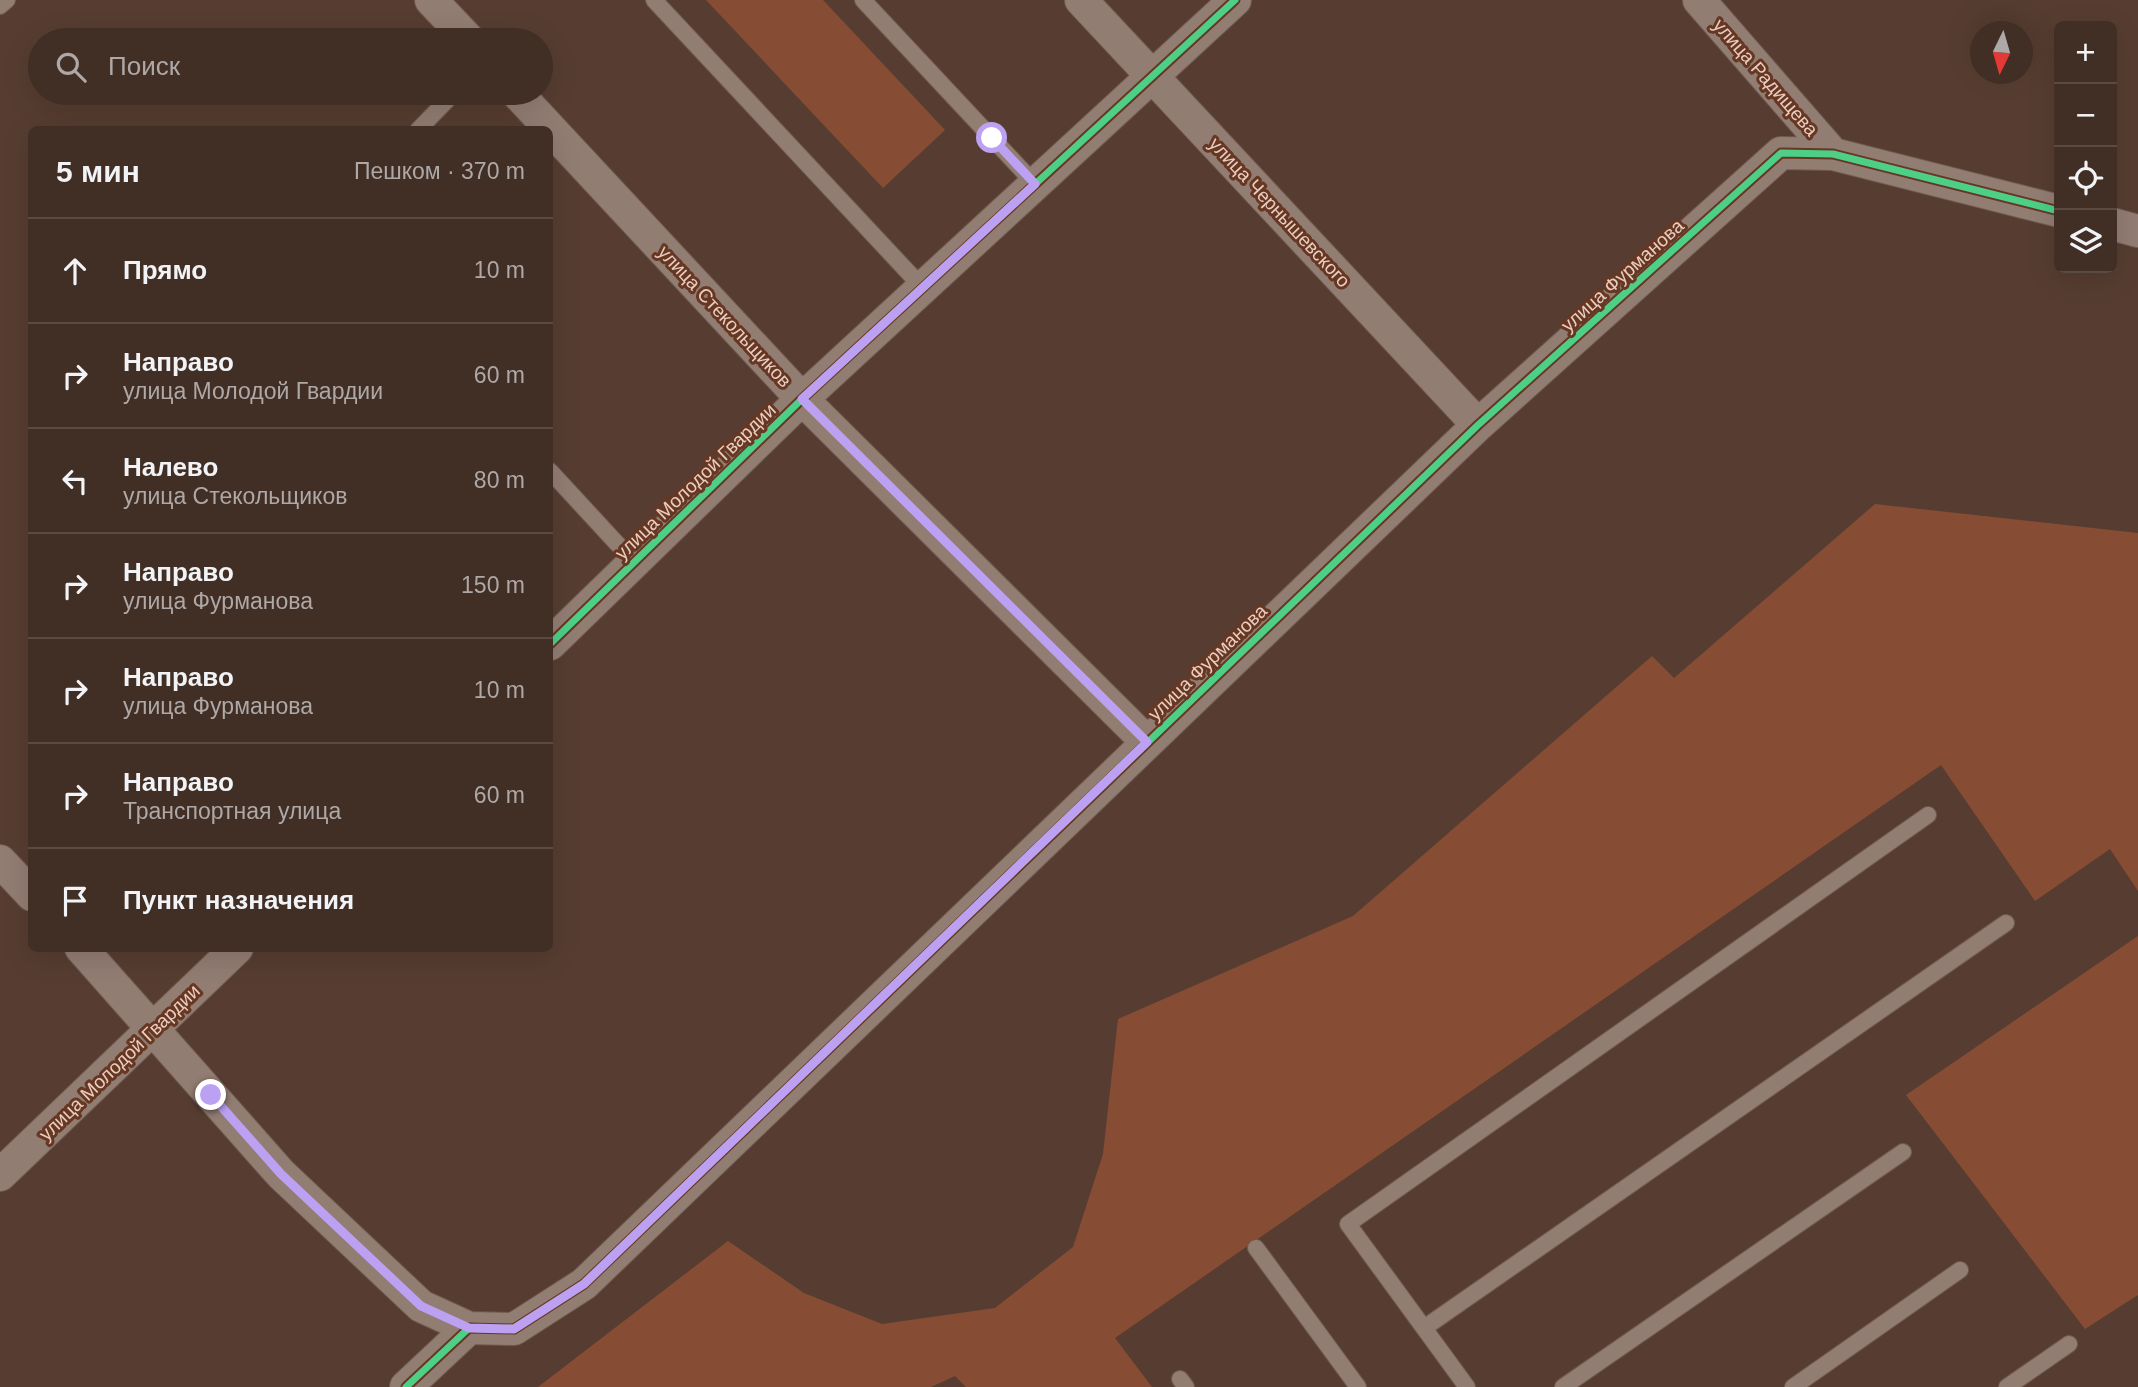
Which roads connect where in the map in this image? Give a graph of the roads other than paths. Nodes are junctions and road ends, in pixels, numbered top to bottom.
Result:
1 (7, 0) edge
2 (431, 0) edge
3 (654, 0) edge
4 (863, 0) edge
5 (1081, 0) edge
6 (1235, 0) edge
7 (1699, 0) edge
8 (0, 6) edge
9 (458, 28) edge
10 (1152, 76) junction
11 (442, 105) edge
12 (528, 105) edge
13 (422, 126) edge
14 (548, 126) edge
15 (553, 132) edge
16 (1833, 154) junction
17 (1035, 184) junction
18 (2055, 210) edge
19 (2117, 225) edge
20 (2138, 231) edge
21 (922, 287) junction
22 (802, 399) junction
23 (1478, 425) junction
24 (553, 474) edge
25 (634, 562) junction
26 (553, 641) edge
27 (1147, 742) junction
28 (1928, 814) dead end
29 (0, 861) edge
30 (28, 891) edge
31 (2006, 923) dead end
32 (85, 952) edge
33 (233, 952) edge
34 (155, 1028) junction
35 (1903, 1152) dead end
36 (0, 1175) edge
37 (1256, 1248) dead end
38 (1961, 1270) dead end
39 (469, 1328) junction
40 (1424, 1328) junction
41 (2069, 1343) dead end
42 (406, 1387) edge
43 (1358, 1387) edge
44 (1467, 1387) edge
45 (1563, 1387) edge
46 (1793, 1387) edge
47 (2007, 1387) edge

1 - 8 lane
2 - 9 street
3 - 21 lane
4 - 17 lane
5 - 10 street, улица Чернышевского
6 - 10 street, улица Молодой Гвардии
7 - 16 street, улица Радищева
10 - 17 street, улица Молодой Гвардии
10 - 23 street, улица Чернышевского
11 - 13 lane
12 - 14 street, улица Стекольщиков
15 - 22 street, улица Стекольщиков
16 - 18 street, улица Фурманова
16 - 23 street, улица Фурманова
17 - 21 street, улица Молодой Гвардии
19 - 20 street
21 - 22 street, улица Молодой Гвардии
22 - 25 street, улица Молодой Гвардии
22 - 27 street, улица Стекольщиков
23 - 27 street, улица Фурманова
24 - 25 lane
25 - 26 street, улица Молодой Гвардии
27 - 39 street, улица Фурманова
28 - 40 lane
29 - 30 street
31 - 40 lane
32 - 34 street
33 - 34 street, улица Молодой Гвардии
34 - 36 street, улица Молодой Гвардии
34 - 39 street
35 - 45 lane
37 - 43 lane
38 - 46 lane
39 - 42 street
40 - 44 lane
41 - 47 lane

